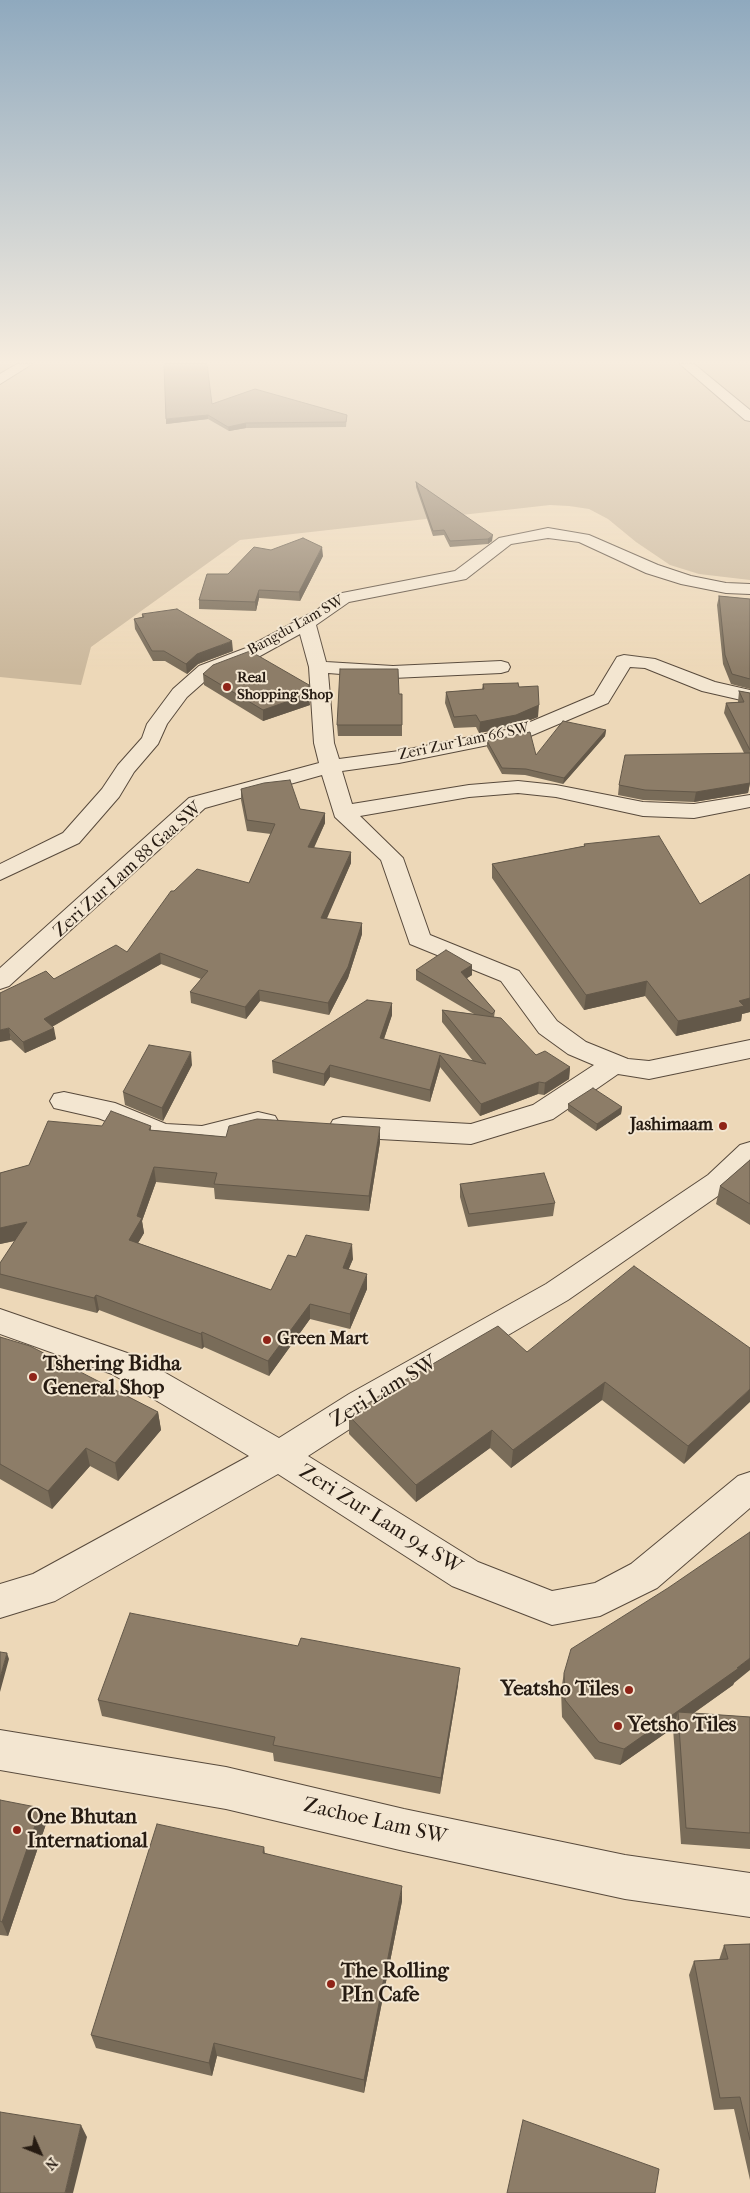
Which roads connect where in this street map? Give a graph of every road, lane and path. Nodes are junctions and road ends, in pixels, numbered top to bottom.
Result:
1 (750, 589) edge
2 (306, 623) junction
3 (318, 667) junction
4 (502, 667) dead end
5 (750, 696) edge
6 (330, 766) junction
7 (268, 781) joint
8 (750, 802) edge
9 (343, 812) junction
10 (0, 872) edge
11 (0, 981) edge
12 (750, 1049) edge
13 (616, 1063) junction
14 (64, 1101) dead end
15 (287, 1124) edge
16 (316, 1125) edge
17 (750, 1152) edge
18 (0, 1321) edge
19 (280, 1456) junction
20 (750, 1487) edge
21 (0, 1601) edge
22 (0, 1750) edge
23 (750, 1895) edge

1 - 2 street, Bangdu Lam SW
2 - 3 street
2 - 10 street, Bangdu Lam SW
3 - 4 street
3 - 6 street
5 - 6 street, Zeri Zur Lam 66 SW
6 - 7 street, Zeri Zur Lam 66 SW
6 - 9 street
7 - 11 street, Zeri Zur Lam 88 Gaa SW
8 - 9 street
9 - 13 street
12 - 13 street
13 - 16 street
14 - 15 street
17 - 19 street, Zeri Lam SW
18 - 19 street, Zeri Zur Lam 94 SW
19 - 20 street, Zeri Zur Lam 94 SW
19 - 21 street, Zeri Lam SW
22 - 23 street, Zachoe Lam SW

